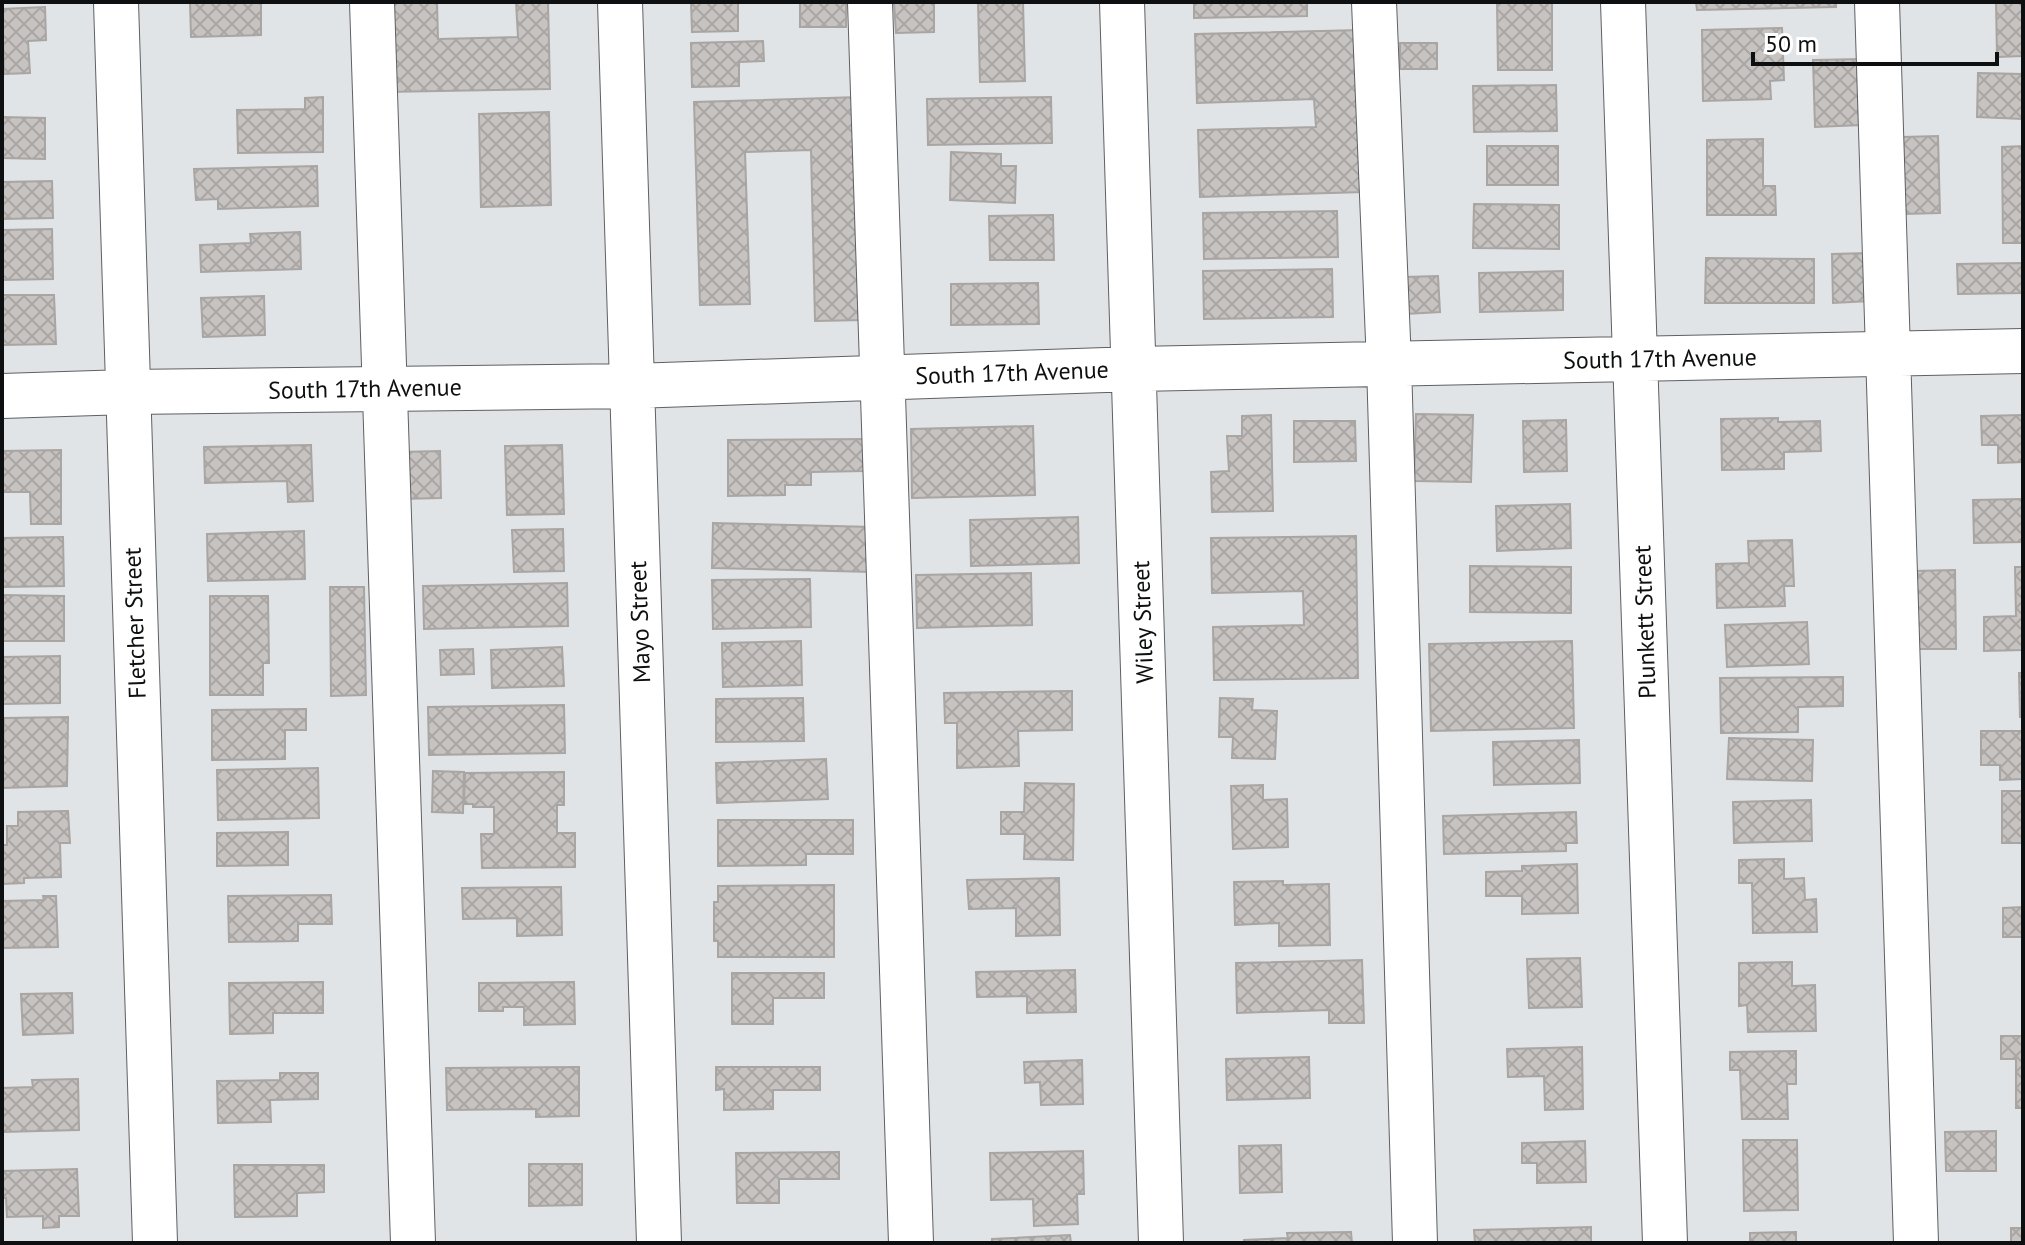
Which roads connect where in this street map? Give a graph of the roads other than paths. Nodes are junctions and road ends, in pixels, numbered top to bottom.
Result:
1 (116, 2) edge
2 (372, 2) edge
3 (620, 2) edge
4 (870, 2) edge
5 (1122, 2) edge
6 (1374, 2) edge
7 (1623, 2) edge
8 (1877, 2) edge
9 (2023, 351) edge
10 (1887, 354) junction
11 (1637, 360) junction
12 (1389, 364) junction
13 (1136, 369) junction
14 (881, 378) junction
15 (633, 386) junction
16 (386, 389) junction
17 (127, 392) junction
18 (2, 396) edge
19 (155, 1243) edge
20 (413, 1243) edge
21 (659, 1243) edge
22 (911, 1243) edge
23 (1161, 1243) edge
24 (1415, 1243) edge
25 (1665, 1243) edge
26 (1916, 1243) edge

1 - 17 street, Fletcher Street
2 - 16 street
3 - 15 street, Mayo Street
4 - 14 street
5 - 13 street, Wiley Street
6 - 12 street
7 - 11 street, Plunkett Street
8 - 10 street
9 - 10 street, South 17th Avenue
10 - 11 street, South 17th Avenue
10 - 26 street
11 - 12 street, South 17th Avenue
11 - 25 street, Plunkett Street
12 - 13 street, South 17th Avenue
12 - 24 street
13 - 14 street, South 17th Avenue
13 - 23 street, Wiley Street
14 - 15 street, South 17th Avenue
14 - 22 street
15 - 16 street, South 17th Avenue
15 - 21 street, Mayo Street
16 - 17 street, South 17th Avenue
16 - 20 street
17 - 18 street, South 17th Avenue
17 - 19 street, Fletcher Street

